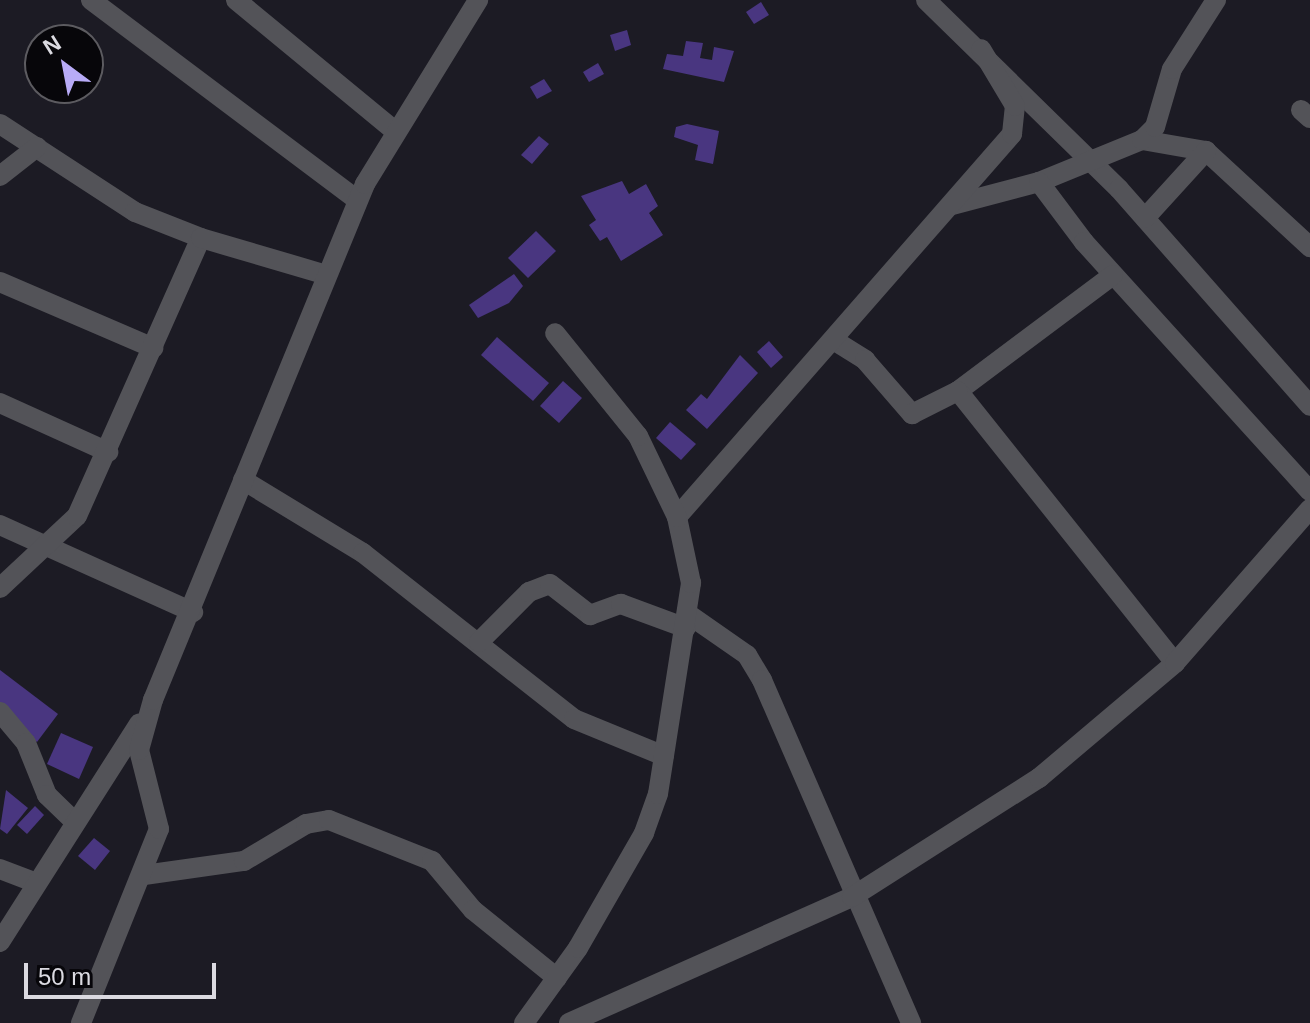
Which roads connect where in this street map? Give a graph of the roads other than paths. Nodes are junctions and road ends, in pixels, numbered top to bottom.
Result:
1 (91, 0) edge
2 (236, 0) edge
3 (926, 0) edge
4 (1216, 0) edge
5 (467, 3) edge
6 (981, 49) junction
7 (0, 124) edge
8 (395, 131) junction
9 (1142, 140) junction
10 (37, 147) junction
11 (1206, 151) junction
12 (1089, 164) junction
13 (0, 176) edge
14 (1039, 182) junction
15 (357, 200) junction
16 (952, 205) junction
17 (1145, 218) junction
18 (201, 238) junction
19 (1310, 247) edge
20 (327, 275) junction
21 (1113, 275) junction
22 (0, 282) edge
23 (555, 333) dead end
24 (835, 341) junction
25 (153, 348) junction
26 (958, 391) junction
27 (0, 403) edge
28 (1310, 406) edge
29 (108, 452) junction
30 (243, 480) junction
31 (1310, 491) edge
32 (1310, 509) edge
33 (677, 517) junction
34 (0, 525) edge
35 (49, 548) junction
36 (0, 588) edge
37 (193, 612) junction
38 (687, 621) junction
39 (479, 642) junction
40 (1175, 663) junction
41 (153, 700) junction
42 (0, 712) edge
43 (664, 756) junction
44 (75, 822) junction
45 (0, 869) edge
46 (144, 875) junction
47 (34, 882) junction
48 (852, 897) junction
49 (0, 942) edge
50 (557, 978) junction
51 (81, 1023) edge
52 (524, 1023) edge
53 (569, 1023) edge
54 (911, 1023) edge

1 - 15 street
2 - 8 street
3 - 6 street
4 - 9 street
5 - 8 street
6 - 12 street
6 - 16 street
7 - 10 street
8 - 15 street
9 - 11 street
9 - 12 street
10 - 13 street
10 - 18 street
11 - 17 street
11 - 19 street
12 - 14 street
12 - 17 street
14 - 16 street
14 - 21 street
15 - 20 street
16 - 24 street
17 - 28 street
18 - 20 street
18 - 25 street
20 - 30 street
21 - 26 street
21 - 31 street
22 - 25 street
23 - 33 street
24 - 26 street
24 - 33 street
25 - 29 street
26 - 40 street
27 - 29 street
29 - 35 street
30 - 37 street
30 - 39 street
32 - 40 street
33 - 38 street
34 - 35 street
35 - 36 street
35 - 37 street
37 - 41 street
38 - 39 street
38 - 43 street
38 - 48 street
39 - 43 street
40 - 48 street
41 - 44 street
41 - 46 street
42 - 44 street
43 - 50 street
44 - 47 street
45 - 47 street
46 - 50 street
46 - 51 street
47 - 49 street
48 - 53 street
48 - 54 street
50 - 52 street

